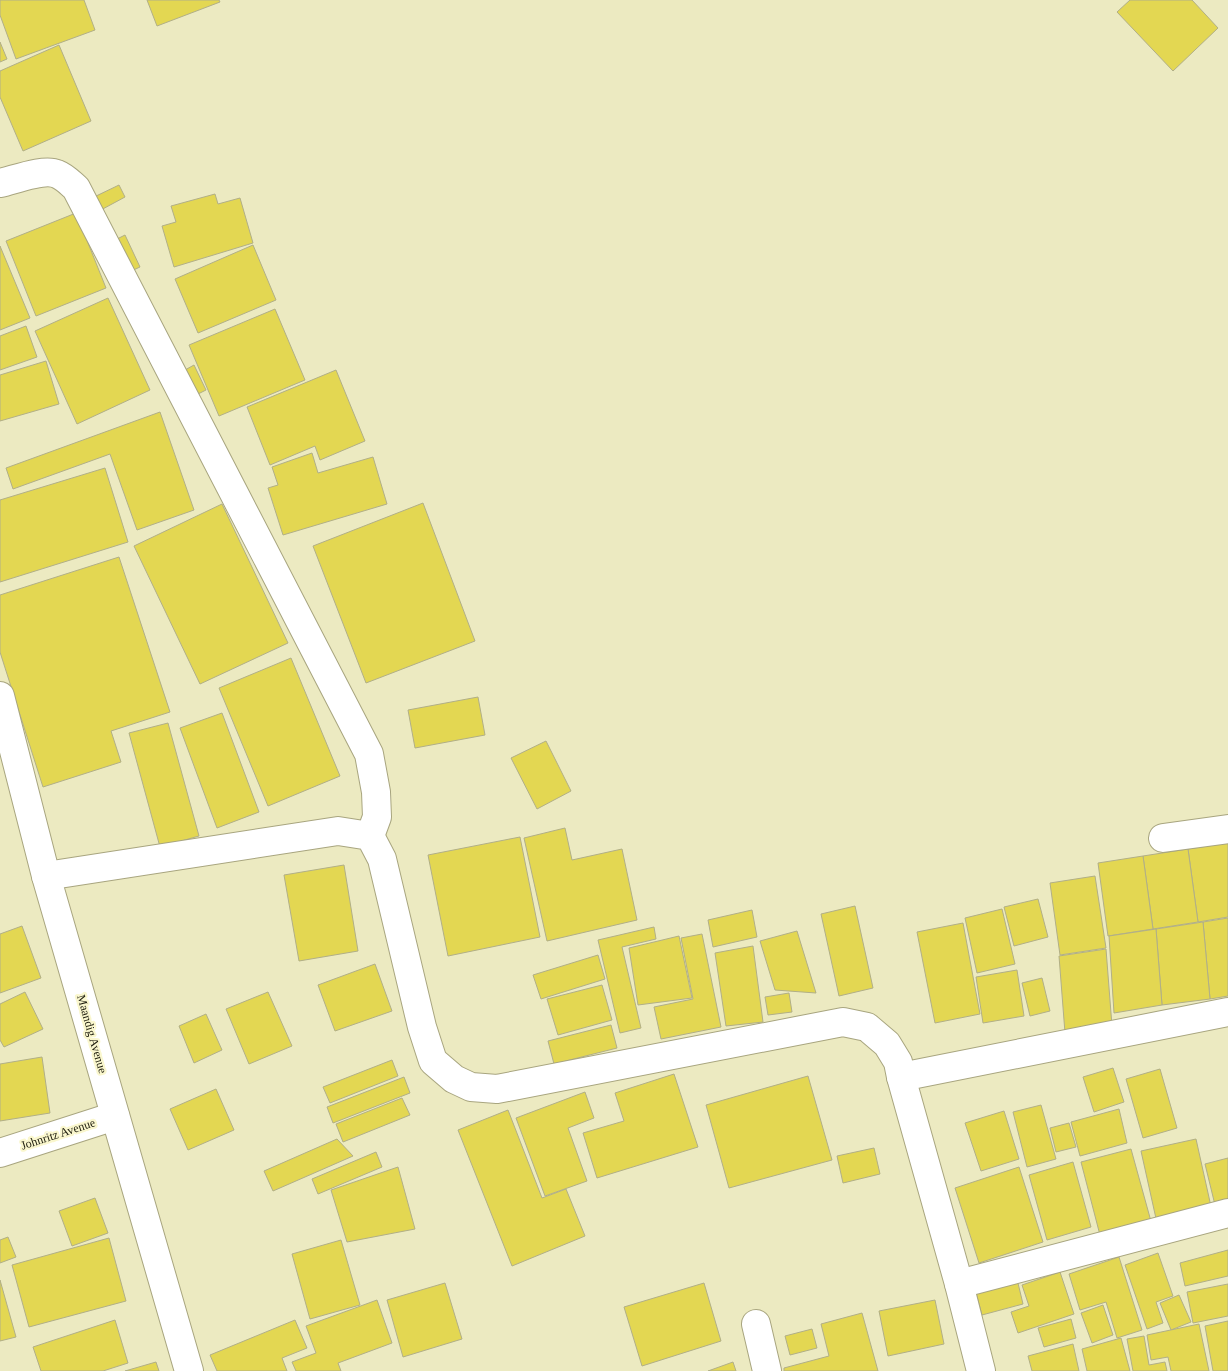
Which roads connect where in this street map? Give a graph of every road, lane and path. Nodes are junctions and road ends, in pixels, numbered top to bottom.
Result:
1 (0, 183) edge
2 (0, 696) edge
3 (1228, 829) edge
4 (370, 836) junction
5 (1163, 838) dead end
6 (46, 876) junction
7 (1228, 1012) edge
8 (901, 1076) junction
9 (115, 1116) junction
10 (0, 1153) edge
11 (1228, 1213) edge
12 (960, 1284) junction
13 (756, 1324) dead end
14 (189, 1371) edge
15 (767, 1371) edge
16 (981, 1371) edge

1 - 4 street
2 - 6 street, Maandig Avenue
3 - 5 street
4 - 6 street
4 - 8 street
6 - 9 street, Maandig Avenue
7 - 8 street
8 - 12 street
9 - 10 street, Johnritz Avenue
9 - 14 street, Maandig Avenue
11 - 12 street
12 - 16 street
13 - 15 street

